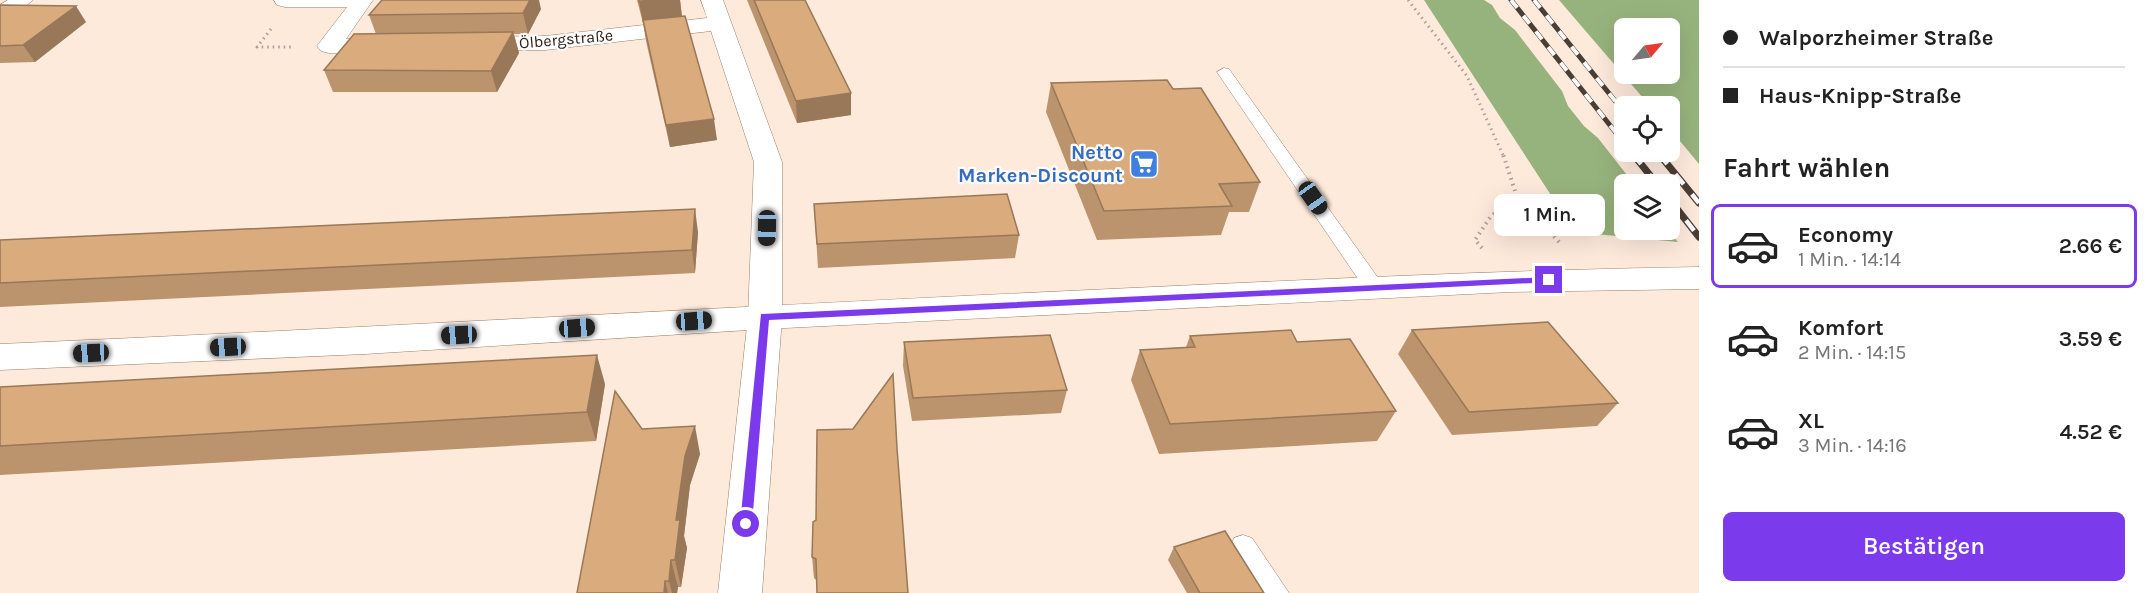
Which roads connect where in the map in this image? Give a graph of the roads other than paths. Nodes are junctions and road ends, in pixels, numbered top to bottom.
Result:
1 (22, 0) edge
2 (285, 0) edge
3 (294, 0) edge
4 (716, 12) edge
5 (0, 16) edge
6 (413, 45) edge
7 (449, 45) edge
8 (1224, 72) dead end
9 (1699, 278) edge
10 (1374, 287) junction
11 (765, 317) junction
12 (0, 357) edge
13 (1243, 546) dead end
14 (740, 593) edge
15 (1276, 593) edge

1 - 5 street
2 - 3 street
3 - 6 street
4 - 7 street, Ölbergstraße
4 - 11 street
8 - 10 lane
9 - 10 street
10 - 11 street
11 - 12 street
11 - 14 street
13 - 15 lane

